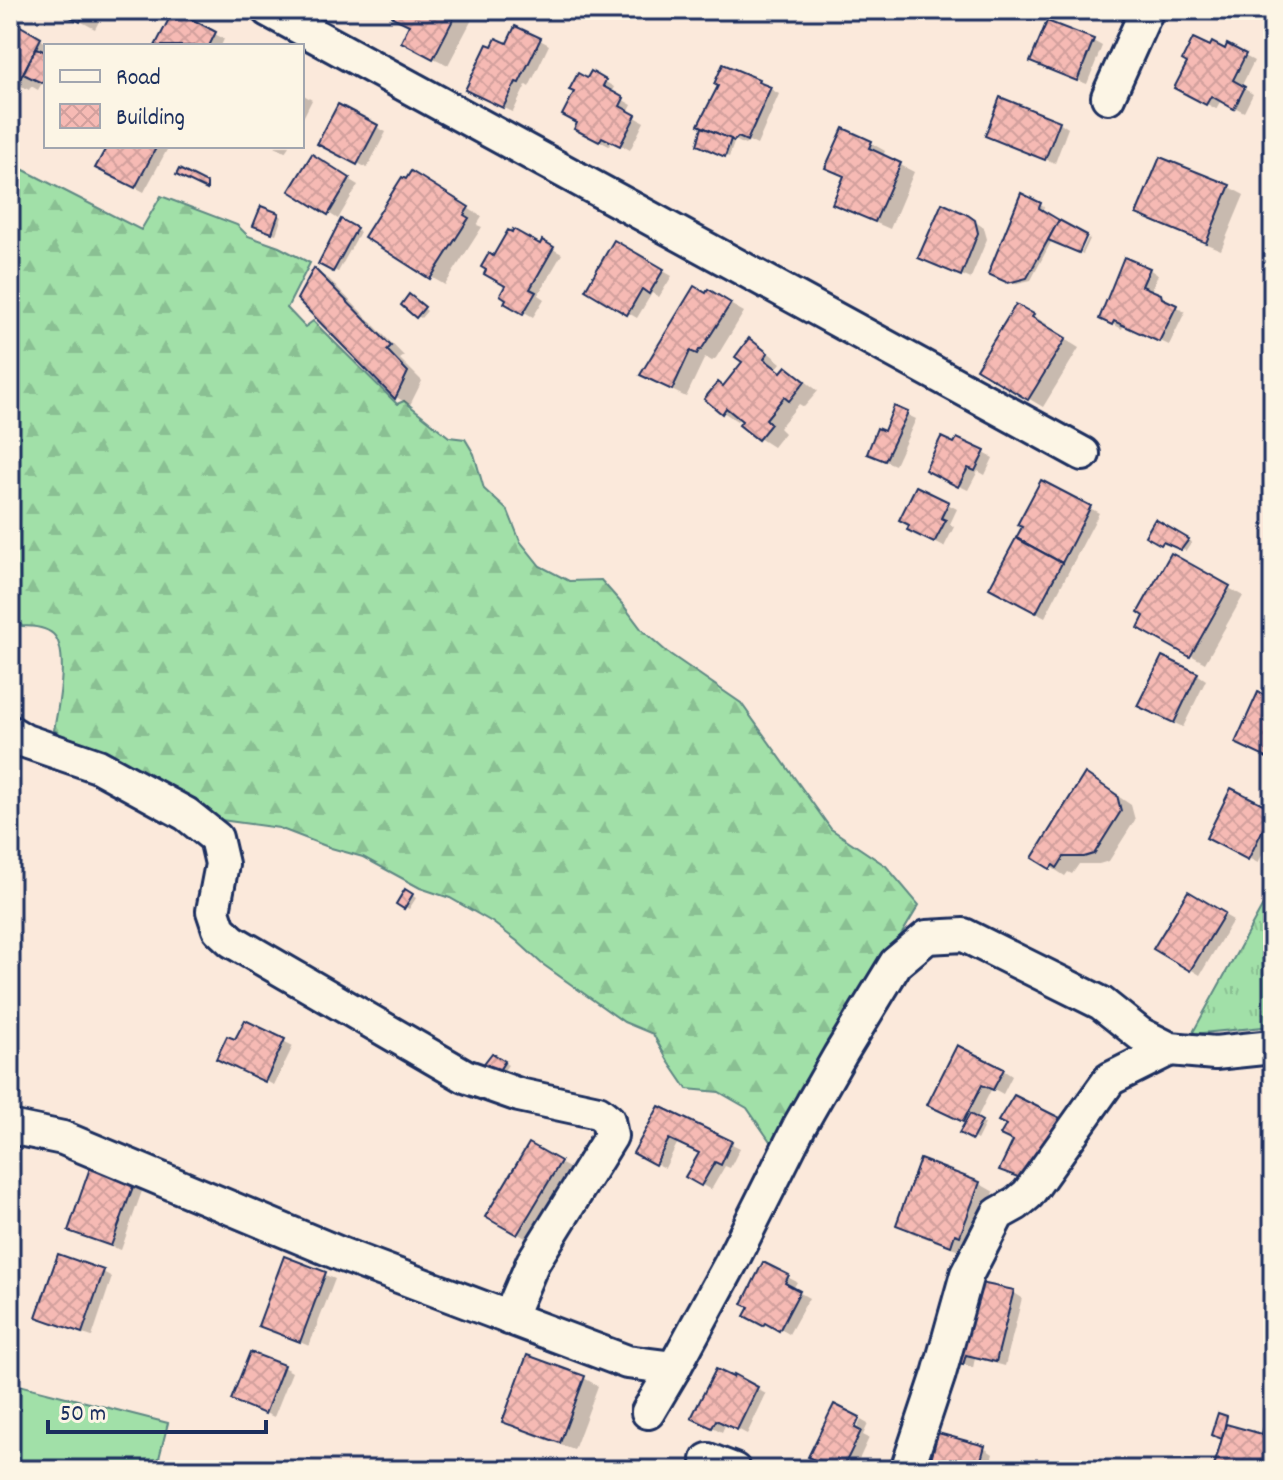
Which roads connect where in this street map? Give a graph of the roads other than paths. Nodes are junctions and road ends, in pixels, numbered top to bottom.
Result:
1 (268, 10) edge
2 (1147, 10) edge
3 (1108, 97) dead end
4 (1083, 454) dead end
5 (10, 732) edge
6 (1273, 1047) edge
7 (1170, 1049) junction
8 (10, 1127) edge
9 (509, 1318) junction
10 (674, 1368) junction
11 (648, 1412) dead end
12 (907, 1470) edge

1 - 4 street
2 - 3 street
5 - 9 street
6 - 7 street
7 - 10 street
7 - 12 street
8 - 9 street
9 - 10 street
10 - 11 street

